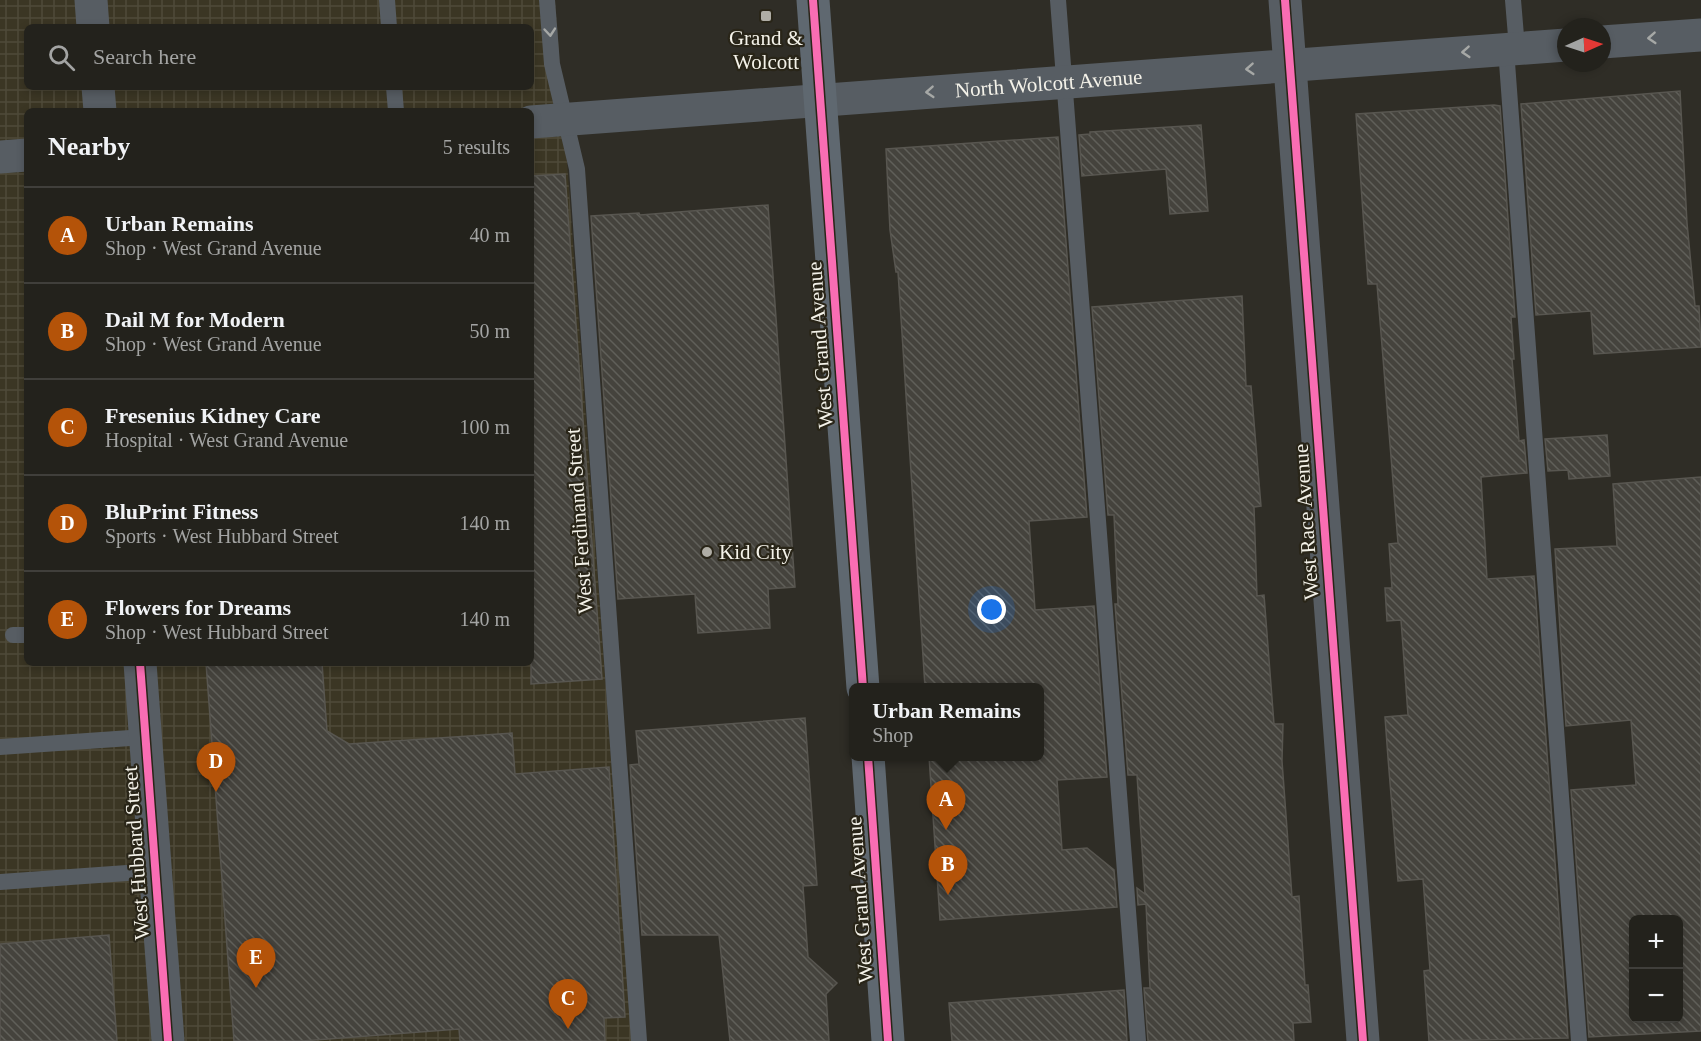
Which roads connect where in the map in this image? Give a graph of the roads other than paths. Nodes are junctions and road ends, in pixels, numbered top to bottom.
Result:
1 (92, 0) edge
2 (387, 0) edge
3 (547, 0) edge
4 (813, 0) edge
5 (1058, 0) edge
6 (1285, 0) edge
7 (1513, 0) edge
8 (93, 24) edge
9 (390, 24) edge
10 (1701, 34) edge
11 (1611, 41) edge
12 (1557, 46) edge
13 (1511, 49) junction
14 (1289, 66) junction
15 (1064, 82) junction
16 (98, 90) edge
17 (394, 90) edge
18 (820, 101) junction
19 (100, 108) edge
20 (396, 108) edge
21 (565, 120) junction
22 (534, 122) edge
23 (24, 155) edge
24 (0, 157) edge
25 (140, 666) edge
26 (863, 683) edge
27 (145, 737) junction
28 (0, 747) edge
29 (868, 761) edge
30 (155, 871) junction
31 (0, 882) edge
32 (168, 1041) edge
33 (639, 1041) edge
34 (888, 1041) edge
35 (1138, 1041) edge
36 (1363, 1041) edge
37 (1579, 1041) edge

1 - 8 street
2 - 9 lane
3 -> 21 lane, West Ferdinand Street
4 - 18 main road, West Grand Avenue
5 - 15 lane
6 - 14 street, West Race Avenue
7 - 13 lane
10 -> 11 street
12 - 13 street, North Wolcott Avenue
13 -> 14 street, North Wolcott Avenue
13 - 37 lane
14 -> 15 street, North Wolcott Avenue
14 - 36 street, West Race Avenue
15 -> 18 street, North Wolcott Avenue
15 - 35 lane
16 - 19 street
17 - 20 lane
18 - 21 street, North Wolcott Avenue
18 - 26 main road, West Grand Avenue
21 - 22 street, North Wolcott Avenue
21 - 33 lane, West Ferdinand Street
23 - 24 street
25 - 27 street, West Hubbard Street
27 - 28 lane
27 - 30 street, West Hubbard Street
29 - 34 main road, West Grand Avenue
30 - 31 lane
30 - 32 street, West Hubbard Street

